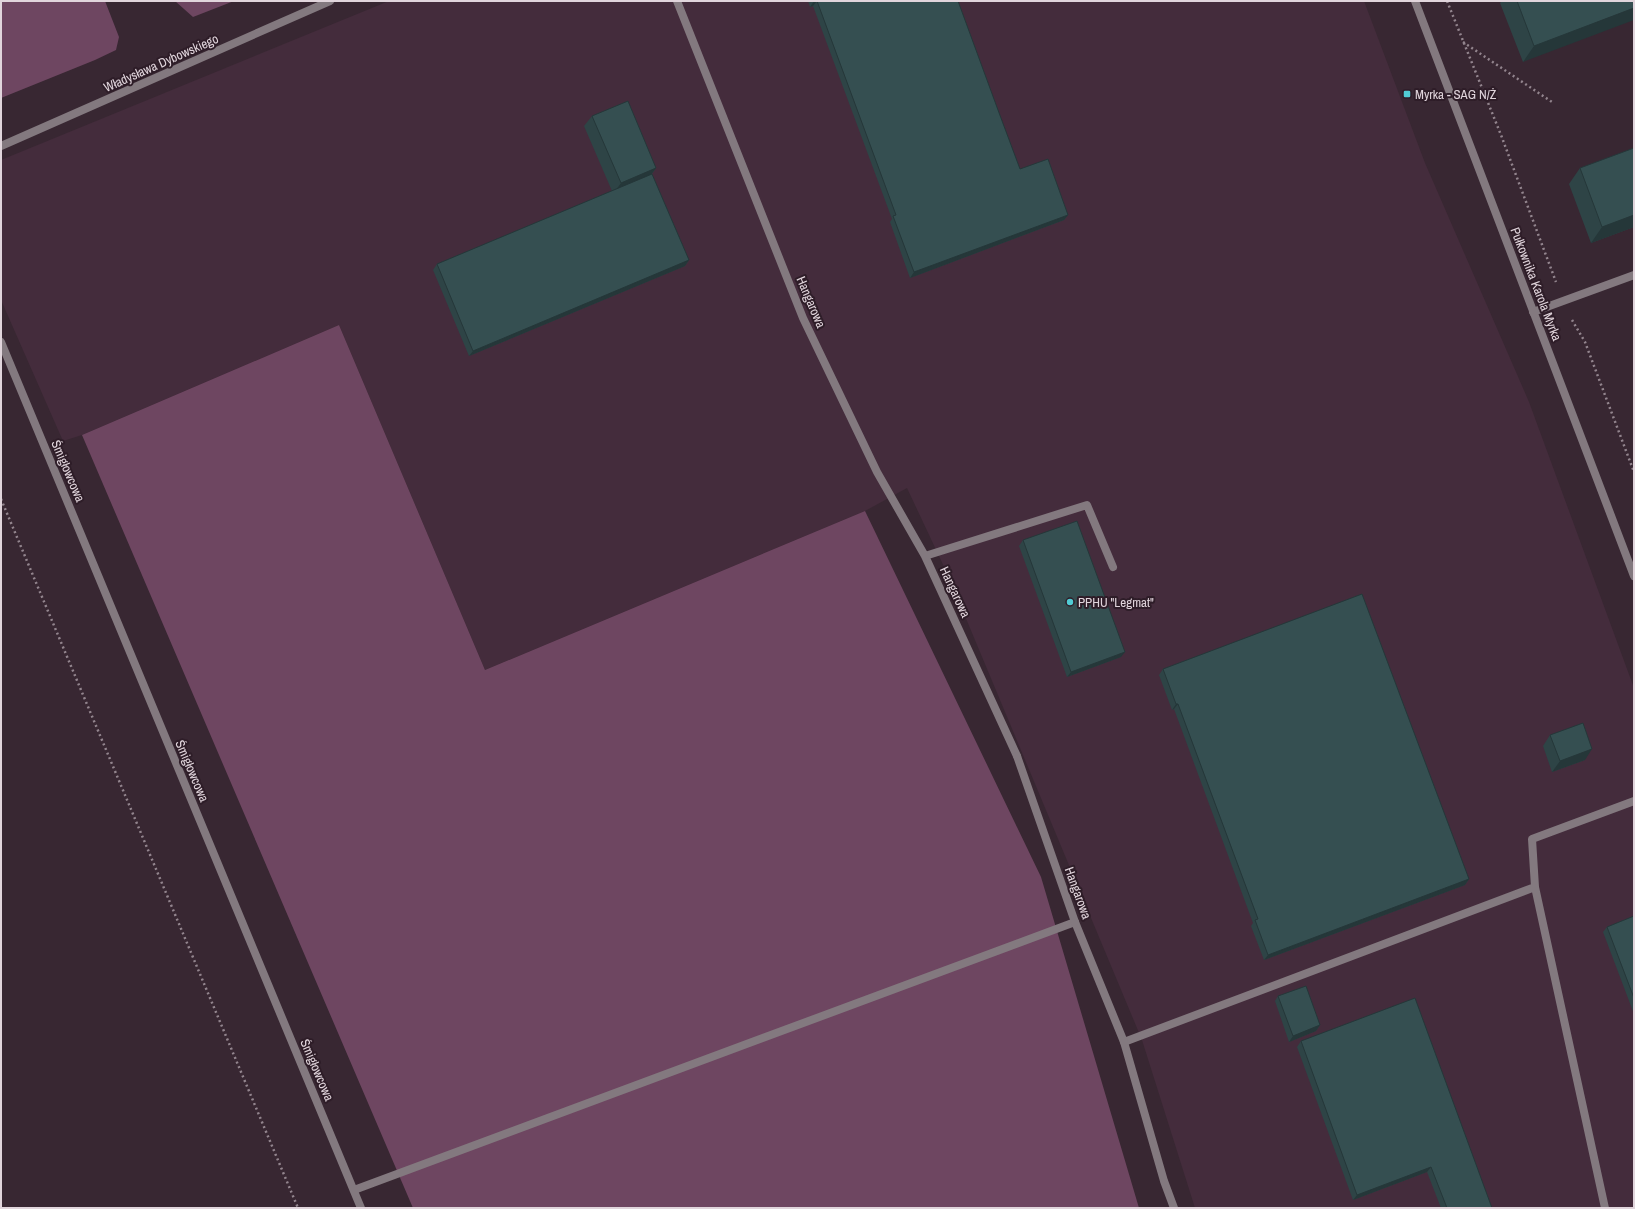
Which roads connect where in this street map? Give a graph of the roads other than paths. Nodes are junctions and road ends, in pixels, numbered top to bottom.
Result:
1 (330, 1) edge
2 (677, 1) edge
3 (1415, 1) edge
4 (1, 146) edge
5 (1634, 276) edge
6 (1533, 312) junction
7 (1, 342) edge
8 (925, 556) junction
9 (1113, 567) dead end
10 (1634, 576) edge
11 (1634, 801) edge
12 (1536, 887) junction
13 (1075, 922) junction
14 (1124, 1042) junction
15 (354, 1190) junction
16 (362, 1208) edge
17 (1174, 1208) edge
18 (1606, 1208) edge

1 - 4 street, Władysława Dybowskiego
2 - 8 street, Hangarowa
3 - 6 street, Pułkownika Karola Myrka
5 - 6 street
6 - 10 street, Pułkownika Karola Myrka
7 - 15 street, Śmigłowcowa
8 - 9 street
8 - 13 street, Hangarowa
11 - 12 street
12 - 14 street
12 - 18 street
13 - 14 street, Hangarowa
13 - 15 street
14 - 17 street, Hangarowa
15 - 16 street, Śmigłowcowa

